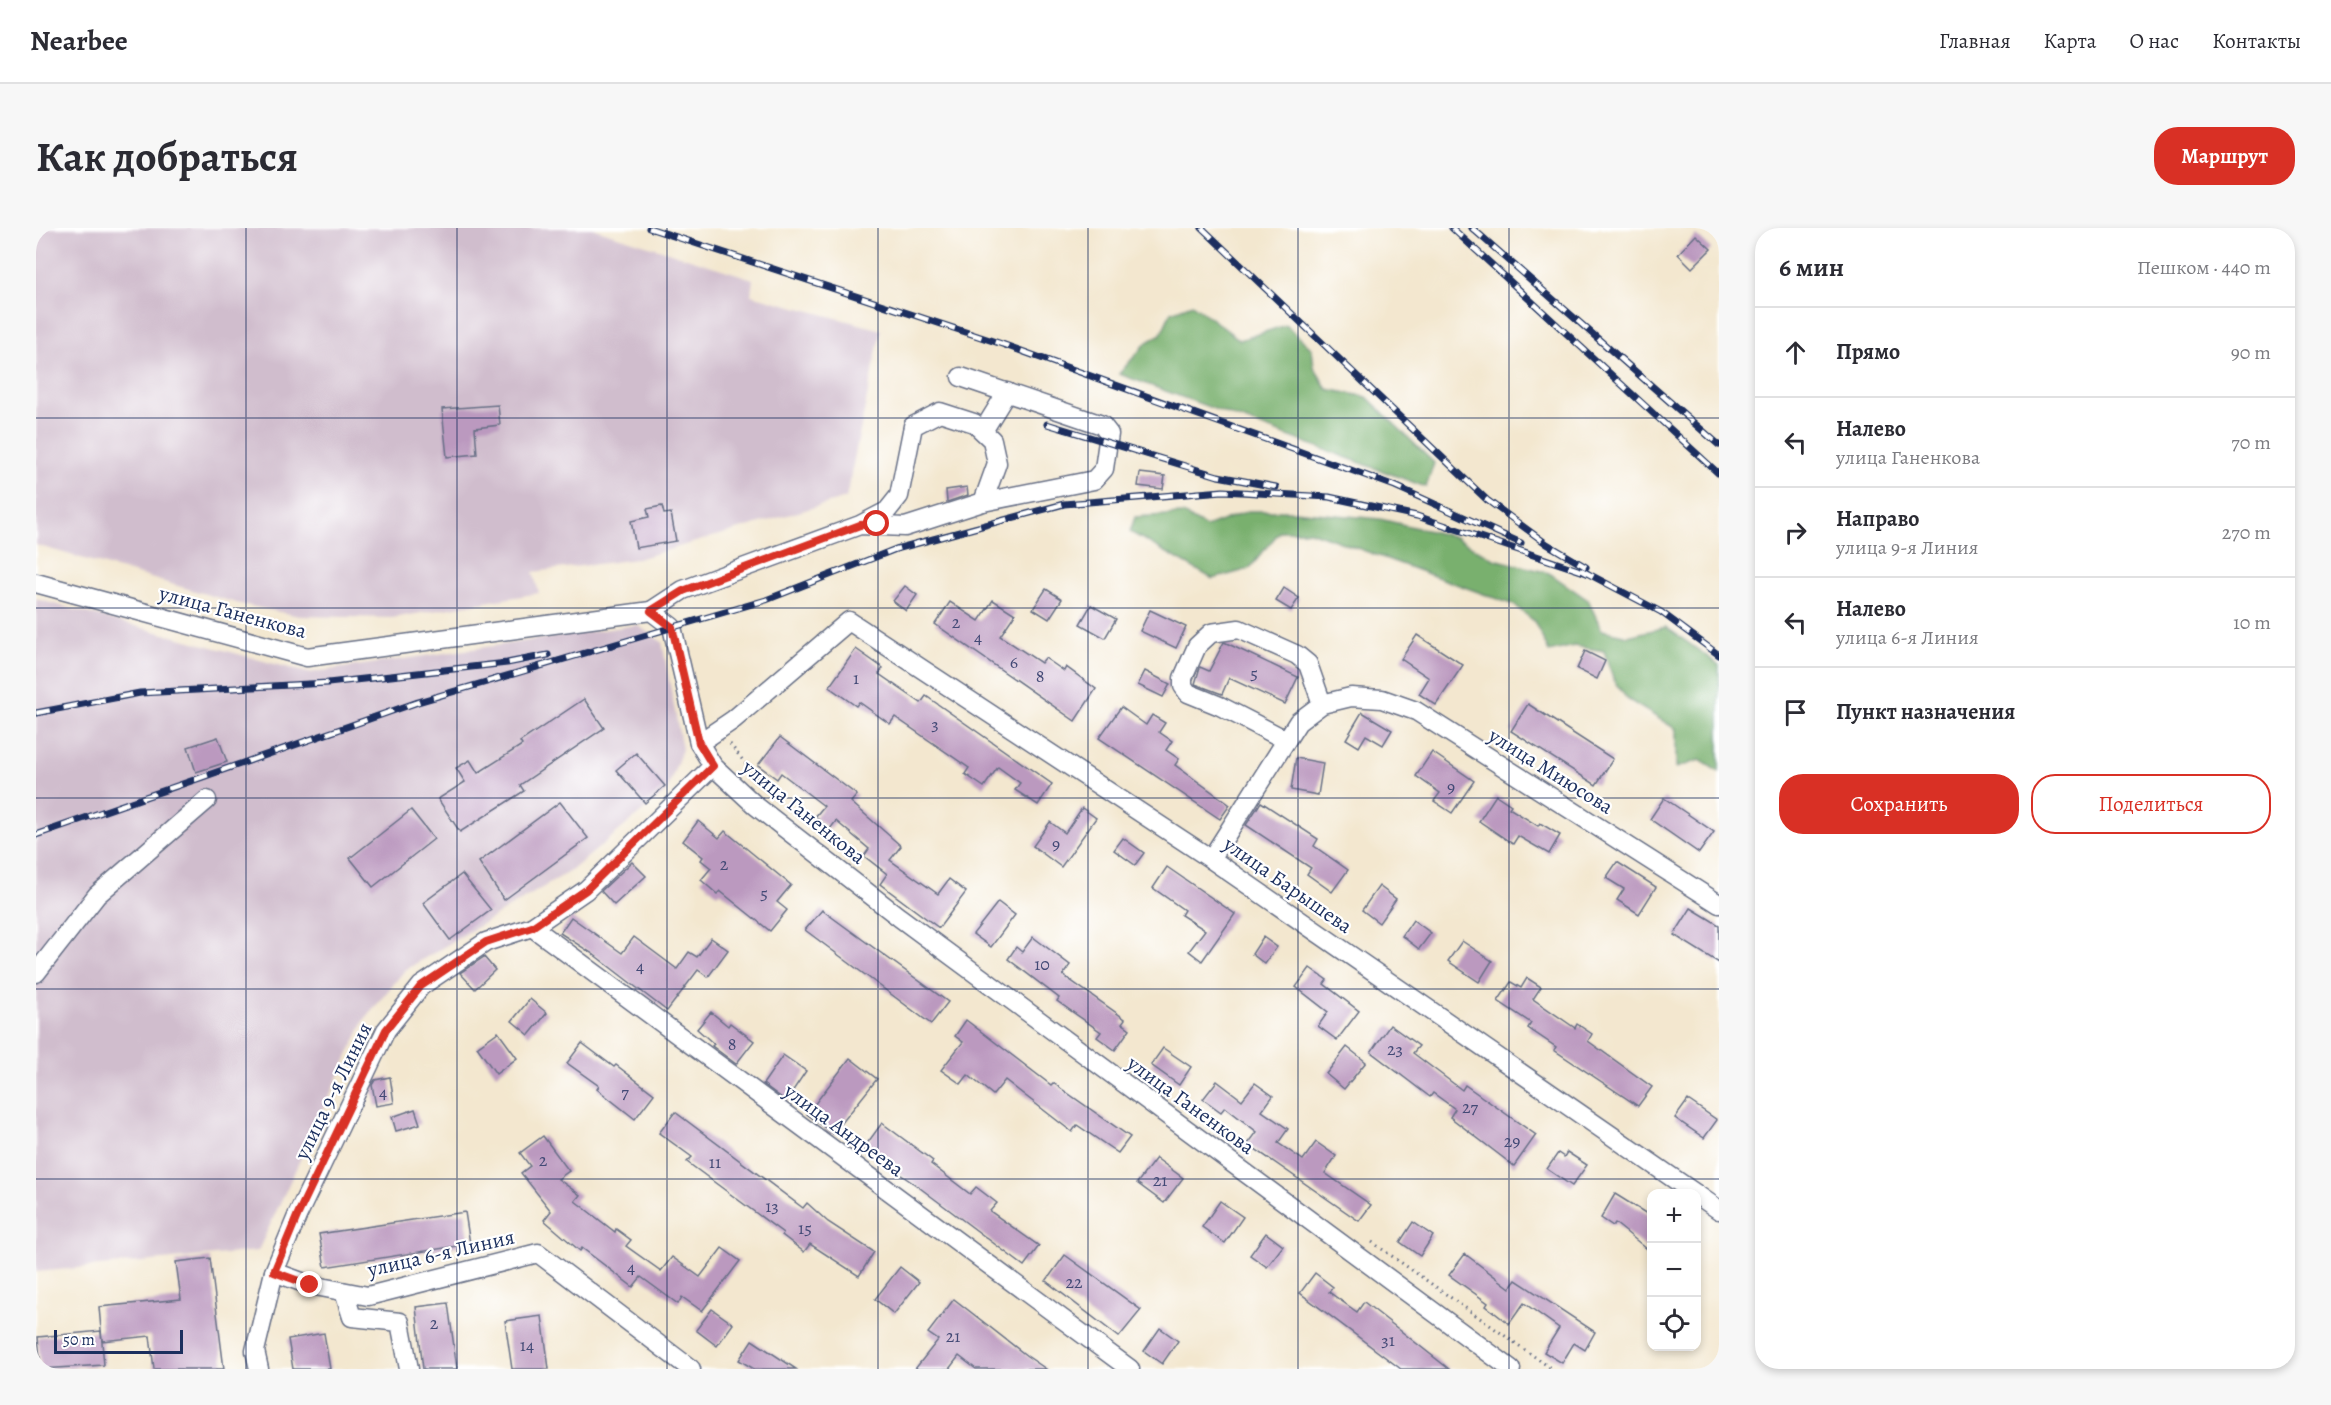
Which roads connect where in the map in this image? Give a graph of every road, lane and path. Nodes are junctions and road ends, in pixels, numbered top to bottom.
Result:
1 (961, 377) dead end
2 (1007, 392) junction
3 (983, 430) junction
4 (983, 502) junction
5 (860, 525) junction
6 (36, 582) edge
7 (651, 611) junction
8 (1322, 704) junction
9 (1286, 740) junction
10 (699, 743) junction
11 (713, 766) junction
12 (207, 800) dead end
13 (1212, 859) junction
14 (1719, 904) edge
15 (532, 927) junction
16 (36, 973) edge
17 (1689, 1189) edge
18 (1701, 1197) edge
19 (1719, 1210) edge
20 (274, 1272) junction
21 (345, 1292) junction
22 (259, 1369) edge
23 (409, 1369) edge
24 (691, 1369) edge
25 (1130, 1369) edge
26 (1511, 1369) edge

1 - 2 street
2 - 3 street
2 - 4 street
3 - 4 street
3 - 5 street
4 - 5 street
5 - 7 street
6 - 7 street, улица Ганенкова
7 - 10 street, улица Ганенкова
8 - 9 street
8 - 9 street
8 - 14 street, улица Миюсова
9 - 13 street
10 - 11 street, улица Ганенкова
10 - 13 street, улица Барышева
11 - 15 street, улица 9-я Линия
11 - 26 street, улица Ганенкова
12 - 16 street
13 - 17 street, улица Барышева
15 - 20 street, улица 9-я Линия
15 - 25 street, улица Андреева
18 - 19 street, улица Барышева
20 - 21 street, улица 6-я Линия
20 - 22 street, улица 9-я Линия
21 - 23 street
21 - 24 street, улица 6-я Линия

